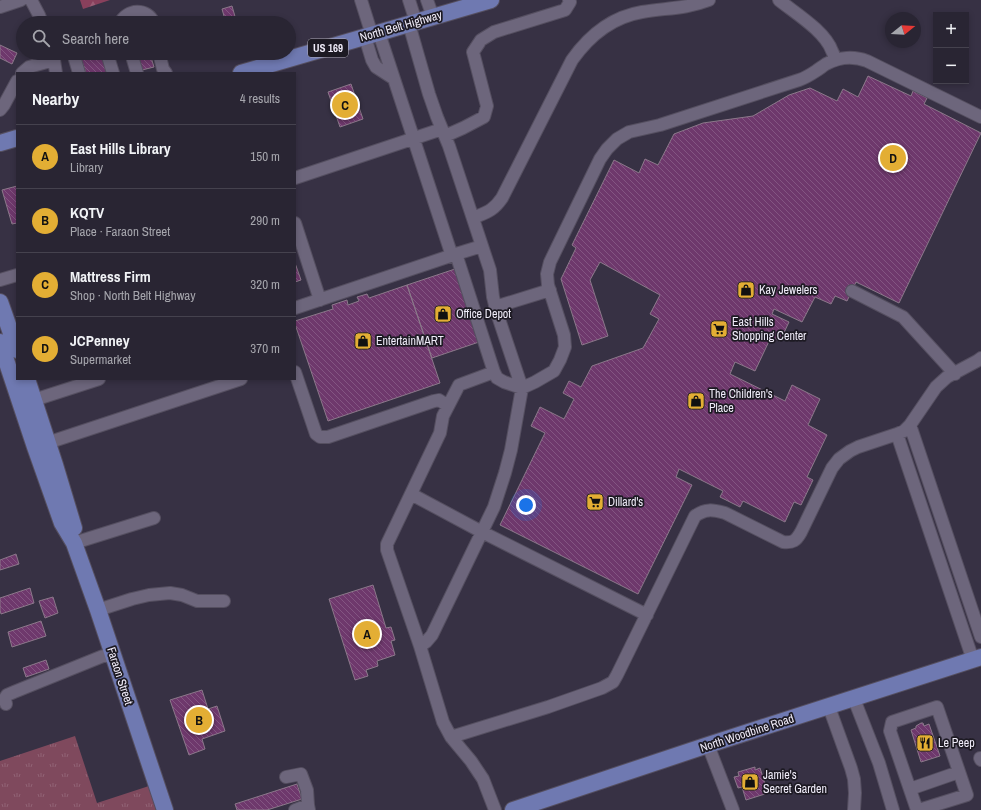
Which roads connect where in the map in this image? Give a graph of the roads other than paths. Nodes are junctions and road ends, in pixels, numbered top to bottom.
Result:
1 (21, 0) edge
2 (31, 0) edge
3 (361, 0) edge
4 (370, 0) edge
5 (409, 0) edge
6 (427, 0) edge
7 (491, 0) edge
8 (569, 0) edge
9 (709, 0) edge
10 (779, 0) edge
11 (0, 7) edge
12 (365, 14) junction
13 (39, 16) edge
14 (126, 16) edge
15 (150, 16) edge
16 (433, 17) junction
17 (412, 23) junction
18 (372, 35) junction
19 (296, 59) edge
20 (44, 60) edge
21 (54, 60) edge
22 (75, 60) edge
23 (109, 60) edge
24 (130, 60) edge
25 (133, 60) edge
26 (161, 60) edge
27 (165, 60) edge
28 (294, 60) edge
29 (835, 60) junction
30 (263, 70) edge
31 (23, 72) edge
32 (56, 72) edge
33 (79, 72) edge
34 (113, 72) edge
35 (133, 72) edge
36 (137, 72) edge
37 (167, 72) edge
38 (168, 72) edge
39 (245, 72) edge
40 (16, 83) edge
41 (0, 110) edge
42 (981, 117) edge
43 (443, 133) junction
44 (16, 138) edge
45 (413, 139) junction
46 (0, 143) edge
47 (296, 178) edge
48 (473, 218) junction
49 (296, 226) edge
50 (482, 246) junction
51 (454, 255) junction
52 (16, 275) edge
53 (0, 280) edge
54 (550, 290) junction
55 (852, 291) dead end
56 (320, 300) junction
57 (0, 302) edge
58 (496, 307) junction
59 (296, 308) edge
60 (12, 345) edge
61 (16, 358) edge
62 (981, 358) edge
63 (494, 372) junction
64 (955, 374) junction
65 (296, 375) edge
66 (22, 380) edge
67 (27, 380) edge
68 (96, 380) edge
69 (238, 380) edge
70 (522, 388) junction
71 (34, 400) junction
72 (448, 406) junction
73 (910, 425) junction
74 (897, 434) junction
75 (42, 445) junction
76 (411, 494) junction
77 (154, 518) dead end
78 (482, 532) junction
79 (74, 543) junction
80 (224, 601) dead end
81 (98, 610) junction
82 (647, 615) junction
83 (981, 637) edge
84 (420, 646) junction
85 (114, 656) junction
86 (977, 659) edge
87 (854, 699) junction
88 (6, 704) dead end
89 (829, 707) junction
90 (451, 737) junction
91 (708, 745) junction
92 (960, 772) junction
93 (286, 777) dead end
94 (910, 789) junction
95 (308, 808) edge
96 (165, 810) edge
97 (295, 810) edge
98 (495, 810) edge
99 (513, 810) edge
100 (733, 810) edge
101 (854, 810) edge
102 (893, 810) edge
103 (918, 810) edge

1 - 11 street
2 - 13 street
3 - 12 street
4 - 12 street
5 - 17 street
6 - 16 street
7 - 16 main road, North Belt Highway / US 169
8 - 43 street
9 - 48 street
10 - 29 street
12 - 18 street
14 - 15 street
16 - 17 main road, North Belt Highway / US 169
17 - 18 main road, North Belt Highway / US 169
17 - 43 street
18 - 19 main road, North Belt Highway / US 169
18 - 45 street
20 - 31 street
21 - 32 street
22 - 33 street
23 - 34 street
24 - 35 street
25 - 36 street
26 - 37 street
27 - 38 street
28 - 30 main road, North Belt Highway / US 169
29 - 42 street
29 - 54 street
30 - 39 main road, North Belt Highway / US 169
40 - 41 street
43 - 45 street
43 - 48 street
44 - 46 main road
45 - 47 street
45 - 51 street
48 - 50 street
49 - 56 street
50 - 51 street
50 - 58 street
51 - 56 street
51 - 63 street
52 - 53 street
54 - 58 street
54 - 70 street
55 - 64 street
56 - 59 street
57 - 60 main road, Faraon Street
58 - 70 street
60 - 61 main road, Faraon Street
62 - 64 street
63 - 70 street
63 - 72 street
64 - 73 street
65 - 72 street
66 - 75 main road, Faraon Street
67 - 71 main road, Faraon Street
68 - 71 street
69 - 75 street
70 - 78 street
71 - 75 main road, Faraon Street
72 - 76 street
73 - 74 street
73 - 83 street
74 - 82 street
74 - 86 street
75 - 79 main road, Faraon Street
76 - 78 street
76 - 84 street
77 - 79 street
78 - 82 street
78 - 84 street
79 - 81 main road, Faraon Street
80 - 81 street
81 - 85 main road, Faraon Street
82 - 90 street
84 - 90 street
85 - 88 street
85 - 96 main road, Faraon Street
86 - 87 main road, North Woodbine Road
87 - 89 main road, North Woodbine Road
87 - 102 street
89 - 91 main road, North Woodbine Road
89 - 101 street
90 - 98 street
91 - 99 main road, North Woodbine Road
91 - 100 street
92 - 94 street
92 - 94 street
92 - 103 street
93 - 95 street
94 - 103 street
95 - 97 street

